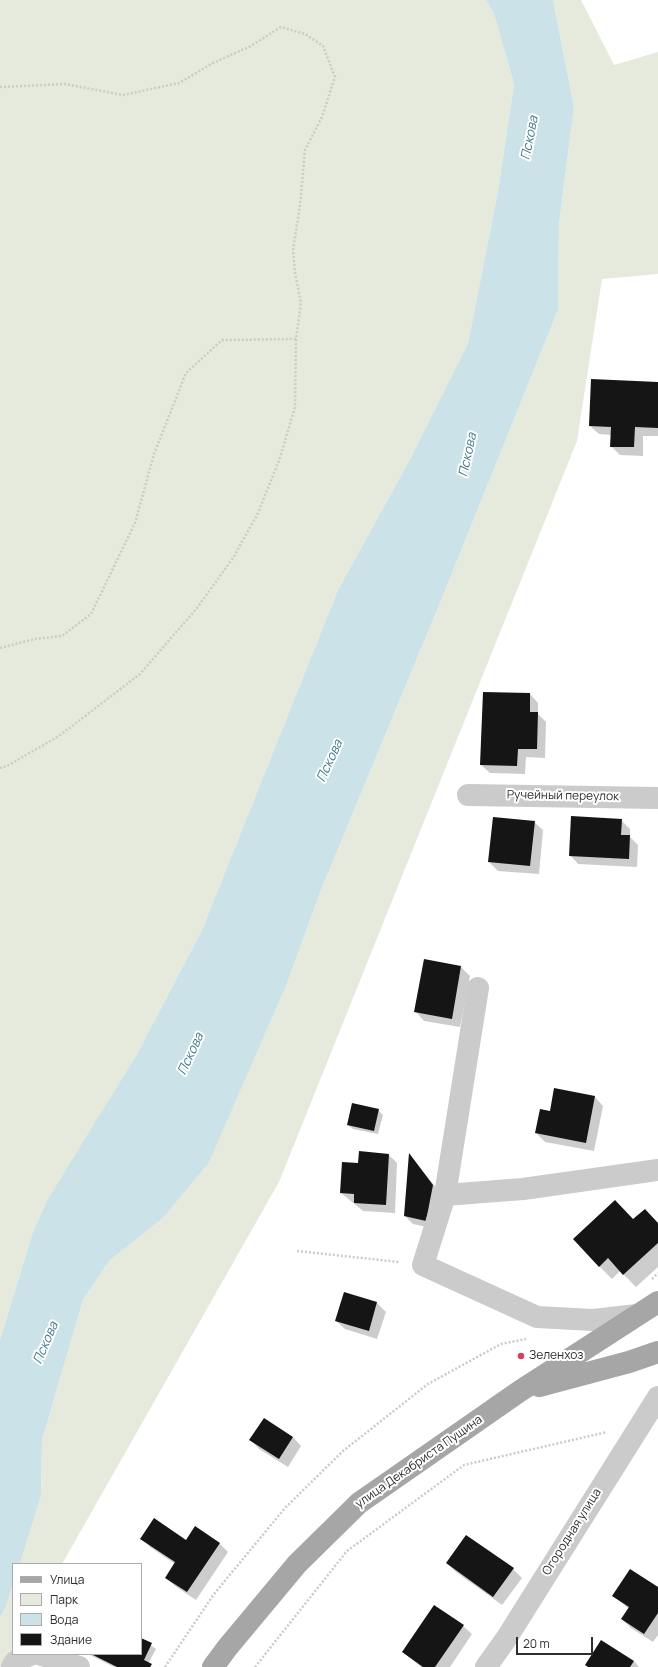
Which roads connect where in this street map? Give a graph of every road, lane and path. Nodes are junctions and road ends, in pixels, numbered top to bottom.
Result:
1 (0, 87) edge
2 (296, 339) junction
3 (0, 648) edge
4 (0, 768) edge
5 (468, 795) dead end
6 (658, 798) edge
7 (478, 988) dead end
8 (658, 1170) edge
9 (445, 1195) junction
10 (297, 1251) dead end
11 (423, 1265) junction
12 (658, 1302) edge
13 (637, 1315) junction
14 (531, 1338) dead end
15 (658, 1352) edge
16 (520, 1391) junction
17 (658, 1397) edge
18 (607, 1432) dead end
19 (30, 1655) edge
20 (42, 1655) edge
21 (12, 1667) edge
22 (80, 1667) edge
23 (165, 1667) edge
24 (213, 1667) edge
25 (255, 1667) edge
26 (486, 1667) edge

1 - 2 path
2 - 3 path
2 - 4 path
5 - 6 street, Ручейный переулок
7 - 9 street
8 - 9 street
9 - 11 street
10 - 11 path
11 - 13 street
12 - 13 main road, улица Декабриста Пущина
13 - 16 main road, улица Декабриста Пущина
14 - 23 path
15 - 16 main road, улица Декабриста Пущина
16 - 24 main road, улица Декабриста Пущина
17 - 26 street, Огородная улица
18 - 25 path
19 - 21 street
20 - 22 street

